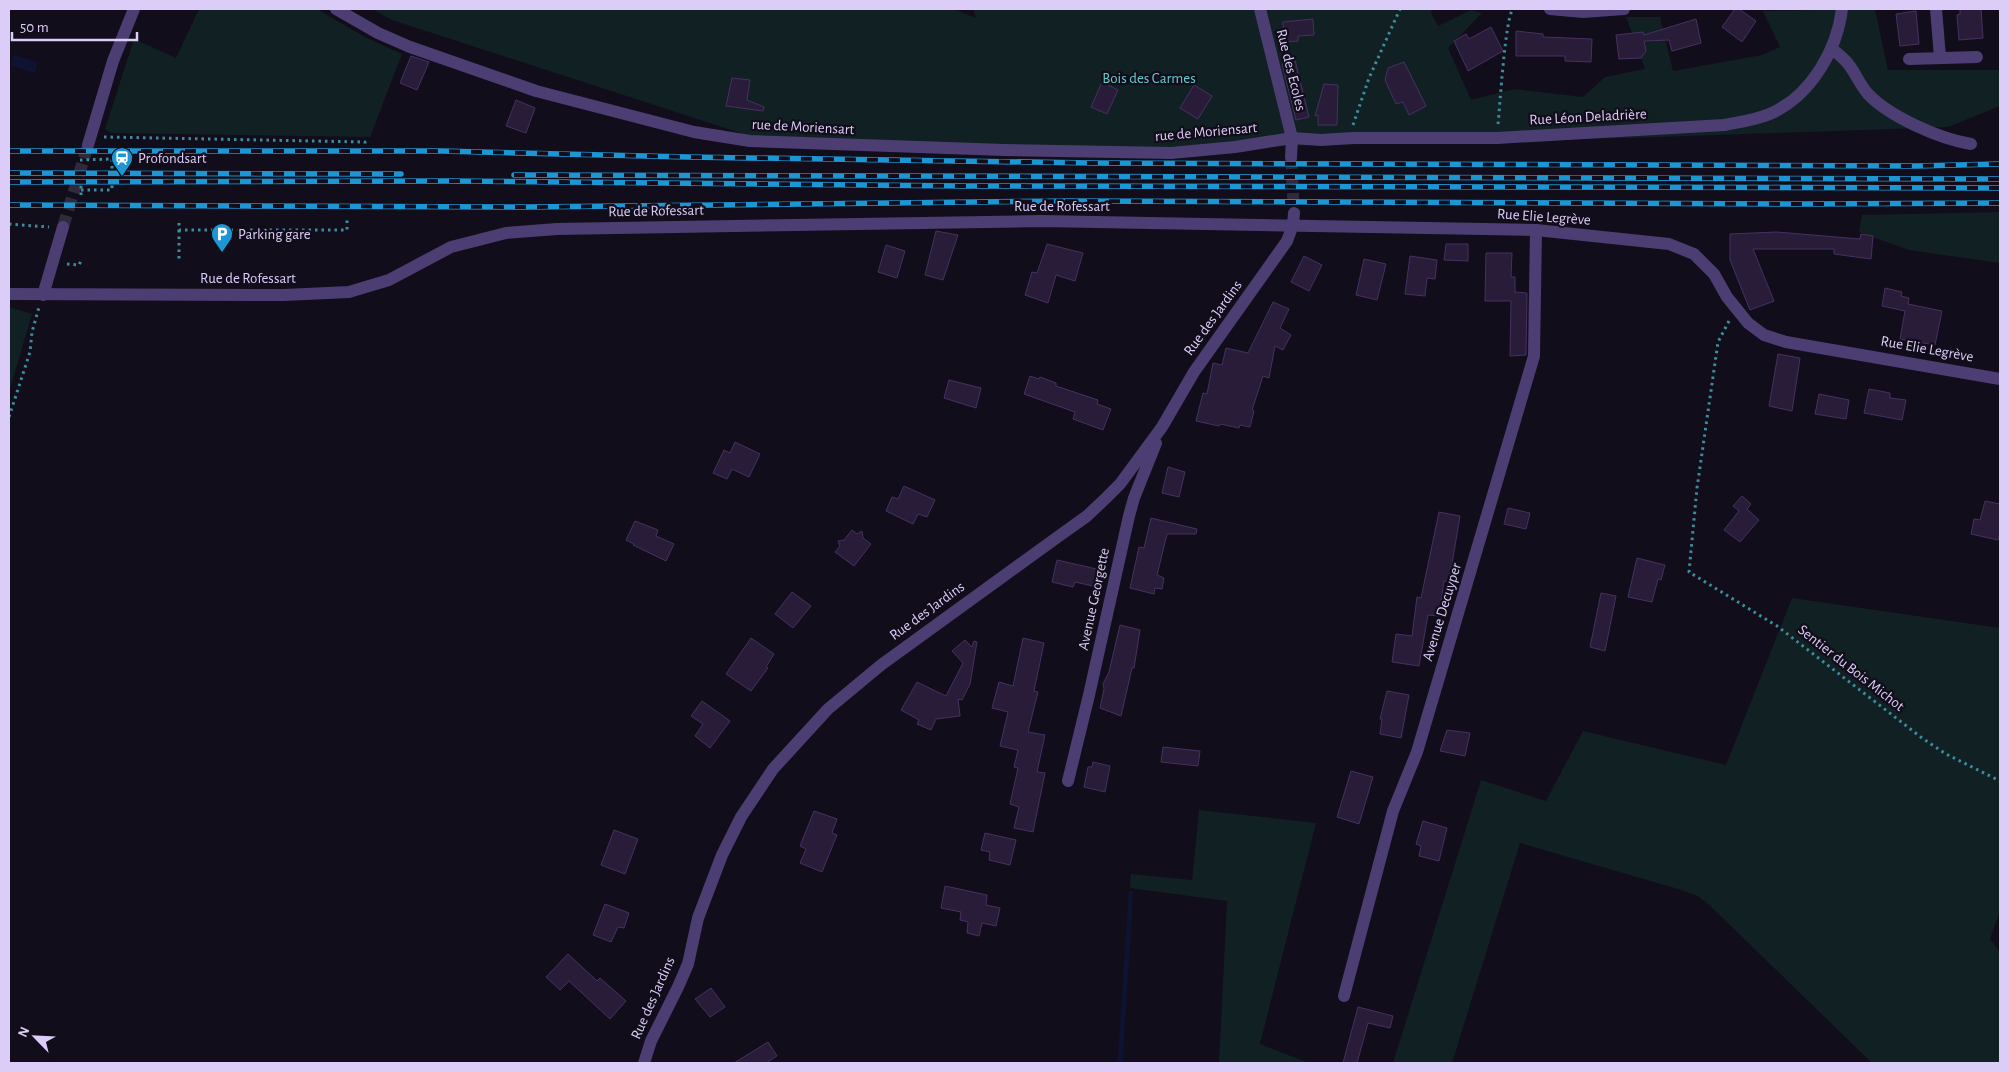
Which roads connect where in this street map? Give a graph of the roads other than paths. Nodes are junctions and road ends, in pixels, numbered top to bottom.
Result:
1 (134, 9) edge
2 (336, 9) edge
3 (1260, 9) edge
4 (1550, 9) edge
5 (1624, 9) edge
6 (1842, 9) edge
7 (1936, 9) edge
8 (1832, 49) junction
9 (1940, 57) junction
10 (1977, 58) dead end
11 (1909, 59) dead end
12 (1292, 138) junction
13 (89, 141) tunnel mouth
14 (1971, 144) dead end
15 (1291, 157) tunnel mouth
16 (1294, 219) junction
17 (1316, 226) joint
18 (63, 227) tunnel mouth
19 (1536, 230) junction
20 (9, 294) edge
21 (43, 295) junction
22 (2000, 379) edge
23 (1162, 428) junction
24 (1068, 781) dead end
25 (1344, 996) dead end
26 (644, 1063) edge

1 - 13 street
2 - 12 street, rue de Moriensart
3 - 12 street, Rue des Ecoles
4 - 5 street
6 - 8 street, Rue Léon Deladrière
7 - 9 street
8 - 12 street, Rue Léon Deladrière
8 - 14 street
9 - 10 street
9 - 11 street
12 - 15 street
16 - 17 street, Rue de Rofessart
16 - 21 street, Rue de Rofessart
16 - 23 street, Rue des Jardins
17 - 19 street, Rue Elie Legrève
18 - 21 street
19 - 22 street, Rue Elie Legrève
19 - 25 street, Avenue Decuyper
20 - 21 street, Rue de Rofessart
23 - 24 street, Avenue Georgette
23 - 26 street, Rue des Jardins

